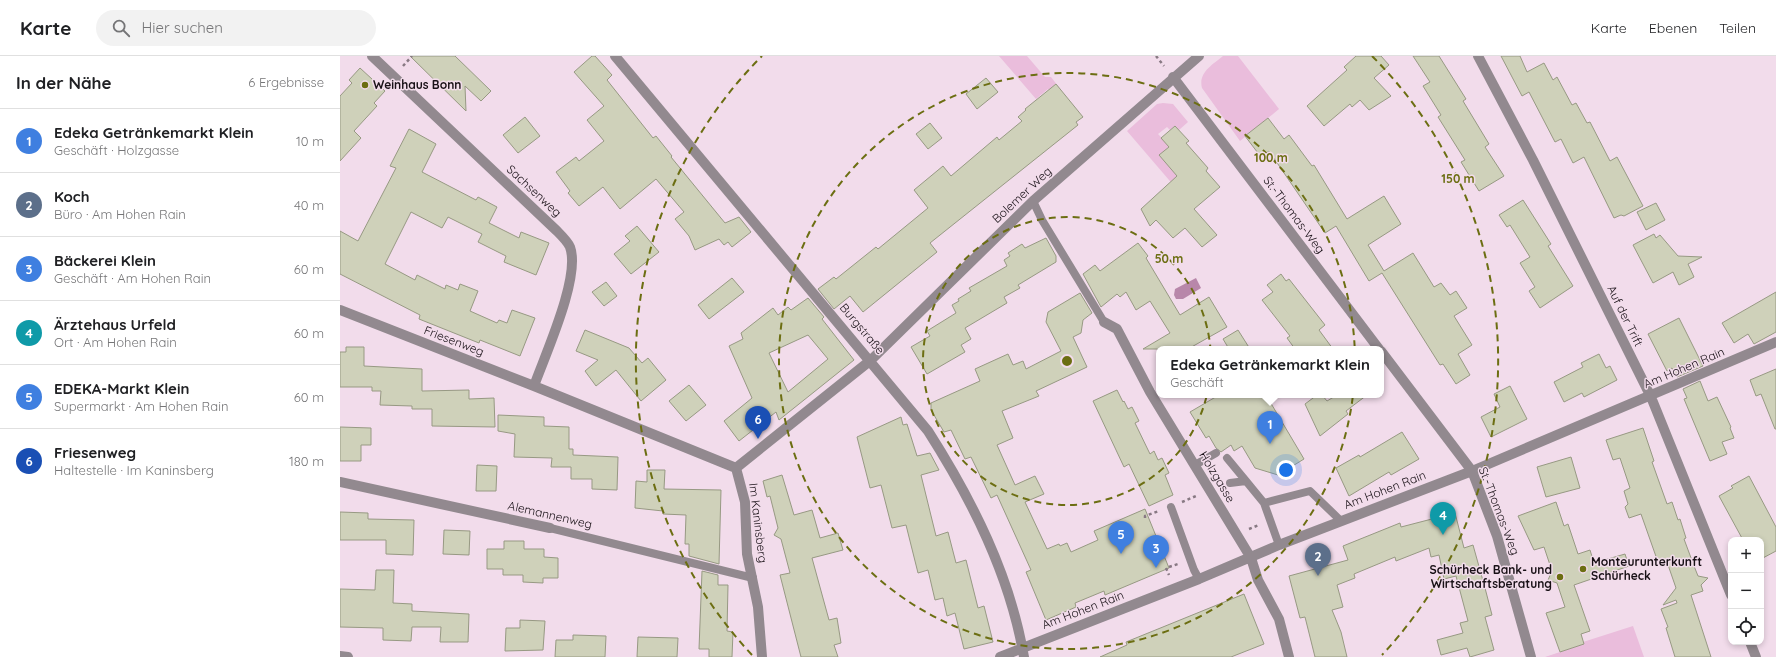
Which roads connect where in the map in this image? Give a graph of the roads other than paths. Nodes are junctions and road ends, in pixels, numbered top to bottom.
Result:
1 (372, 56) edge
2 (615, 56) edge
3 (1199, 56) edge
4 (1478, 56) edge
5 (1173, 77) junction
6 (1033, 201) junction
7 (340, 310) edge
8 (1104, 322) joint
9 (1776, 342) edge
10 (1377, 346) edge
11 (1384, 355) edge
12 (870, 360) junction
13 (534, 386) junction
14 (1651, 396) junction
15 (1216, 453) dead end
16 (1227, 458) dead end
17 (1195, 465) junction
18 (736, 468) junction
19 (1472, 471) junction
20 (1246, 481) junction
21 (340, 482) edge
22 (1230, 483) dead end
23 (1264, 504) junction
24 (1171, 507) road end
25 (1340, 521) junction
26 (550, 528) joint
27 (1279, 545) junction
28 (1251, 558) junction
29 (753, 578) junction
30 (1199, 579) junction
31 (1728, 588) edge
32 (1751, 645) edge
33 (1023, 652) edge
34 (340, 656) edge
35 (348, 657) edge
36 (762, 657) edge
37 (1000, 657) edge
38 (1289, 657) edge
39 (1531, 657) edge
40 (1756, 657) edge

1 - 13 street, Sachsenweg
2 - 12 street, Burgstraße
3 - 5 street, Bolemer Weg
4 - 14 street, Auf der Trift
5 - 6 street, Bolemer Weg
5 - 10 street, St.-Thomas-Weg
6 - 8 lane
6 - 12 street, Bolemer Weg
7 - 13 street, Friesenweg
8 - 17 street, Holzgasse
9 - 14 street, Am Hohen Rain
11 - 19 street, St.-Thomas-Weg
12 - 18 street
12 - 33 street, Burgstraße
13 - 18 street, Friesenweg
14 - 19 street, Am Hohen Rain
14 - 31 street, Auf der Trift
15 - 17 lane
16 - 20 lane
17 - 28 street, Holzgasse
18 - 29 street, Im Kaninsberg
19 - 25 street, Am Hohen Rain
19 - 39 street, St.-Thomas-Weg
20 - 22 lane
20 - 23 lane
21 - 26 street, Alemannenweg
23 - 25 lane
23 - 27 lane
24 - 30 lane
25 - 27 street, Am Hohen Rain
26 - 29 lane, Alemannenweg
27 - 28 street, Am Hohen Rain
28 - 30 street, Am Hohen Rain
28 - 38 street, Holzgasse
29 - 36 street, Im Kaninsberg
30 - 33 street, Am Hohen Rain
32 - 40 street
33 - 37 street, Am Hohen Rain
34 - 35 street

